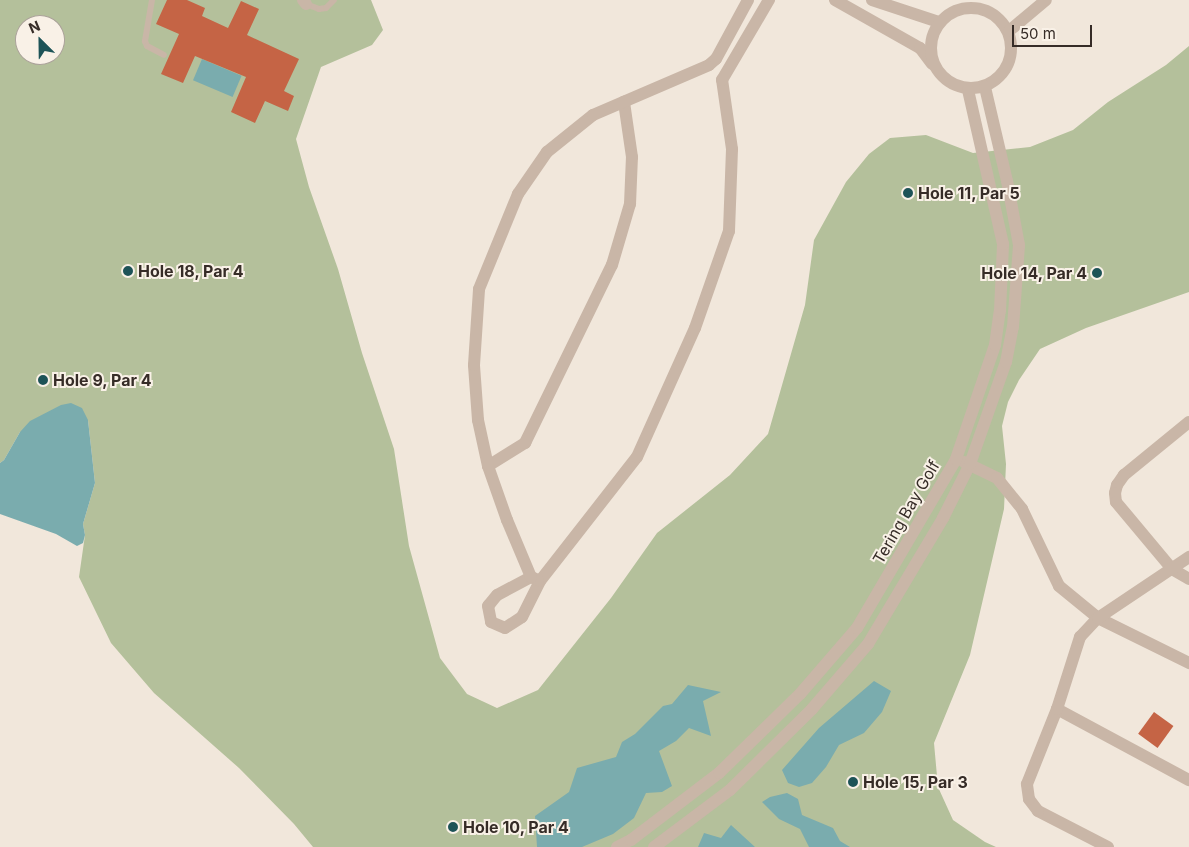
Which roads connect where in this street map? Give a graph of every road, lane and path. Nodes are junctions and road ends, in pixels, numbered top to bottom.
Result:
1 (152, 0) edge
2 (334, 0) edge
3 (748, 0) edge
4 (769, 0) edge
5 (835, 0) edge
6 (872, 0) edge
7 (1046, 0) edge
8 (304, 2) edge
9 (975, 4) edge
10 (951, 6) edge
11 (939, 22) junction
12 (1009, 31) junction
13 (164, 55) dead end
14 (932, 64) junction
15 (985, 87) junction
16 (968, 90) junction
17 (624, 102) junction
18 (1189, 422) edge
19 (956, 459) junction
20 (970, 464) junction
21 (488, 466) junction
22 (1189, 556) edge
23 (1172, 569) junction
24 (1189, 579) edge
25 (1098, 618) junction
26 (1189, 663) edge
27 (1056, 709) junction
28 (1189, 780) edge
29 (617, 847) edge
30 (654, 847) edge
31 (1108, 847) edge

1 - 13 lane
2 - 8 lane
3 - 17 street
4 - 21 street
5 - 14 street
6 - 11 street
7 - 12 street
9 - 10 street
9 - 12 street
10 - 11 street
11 - 14 street
12 - 15 street
14 - 16 street
15 - 16 street
15 - 20 street, Tering Bay Golf
16 - 19 street, Tering Bay Golf
17 - 21 street
17 - 21 street
18 - 23 street
19 - 20 street
19 - 29 street, Tering Bay Golf
20 - 25 street
20 - 30 street, Tering Bay Golf
22 - 23 street
23 - 24 street
23 - 25 street
25 - 26 street
25 - 27 street
27 - 28 street
27 - 31 street

